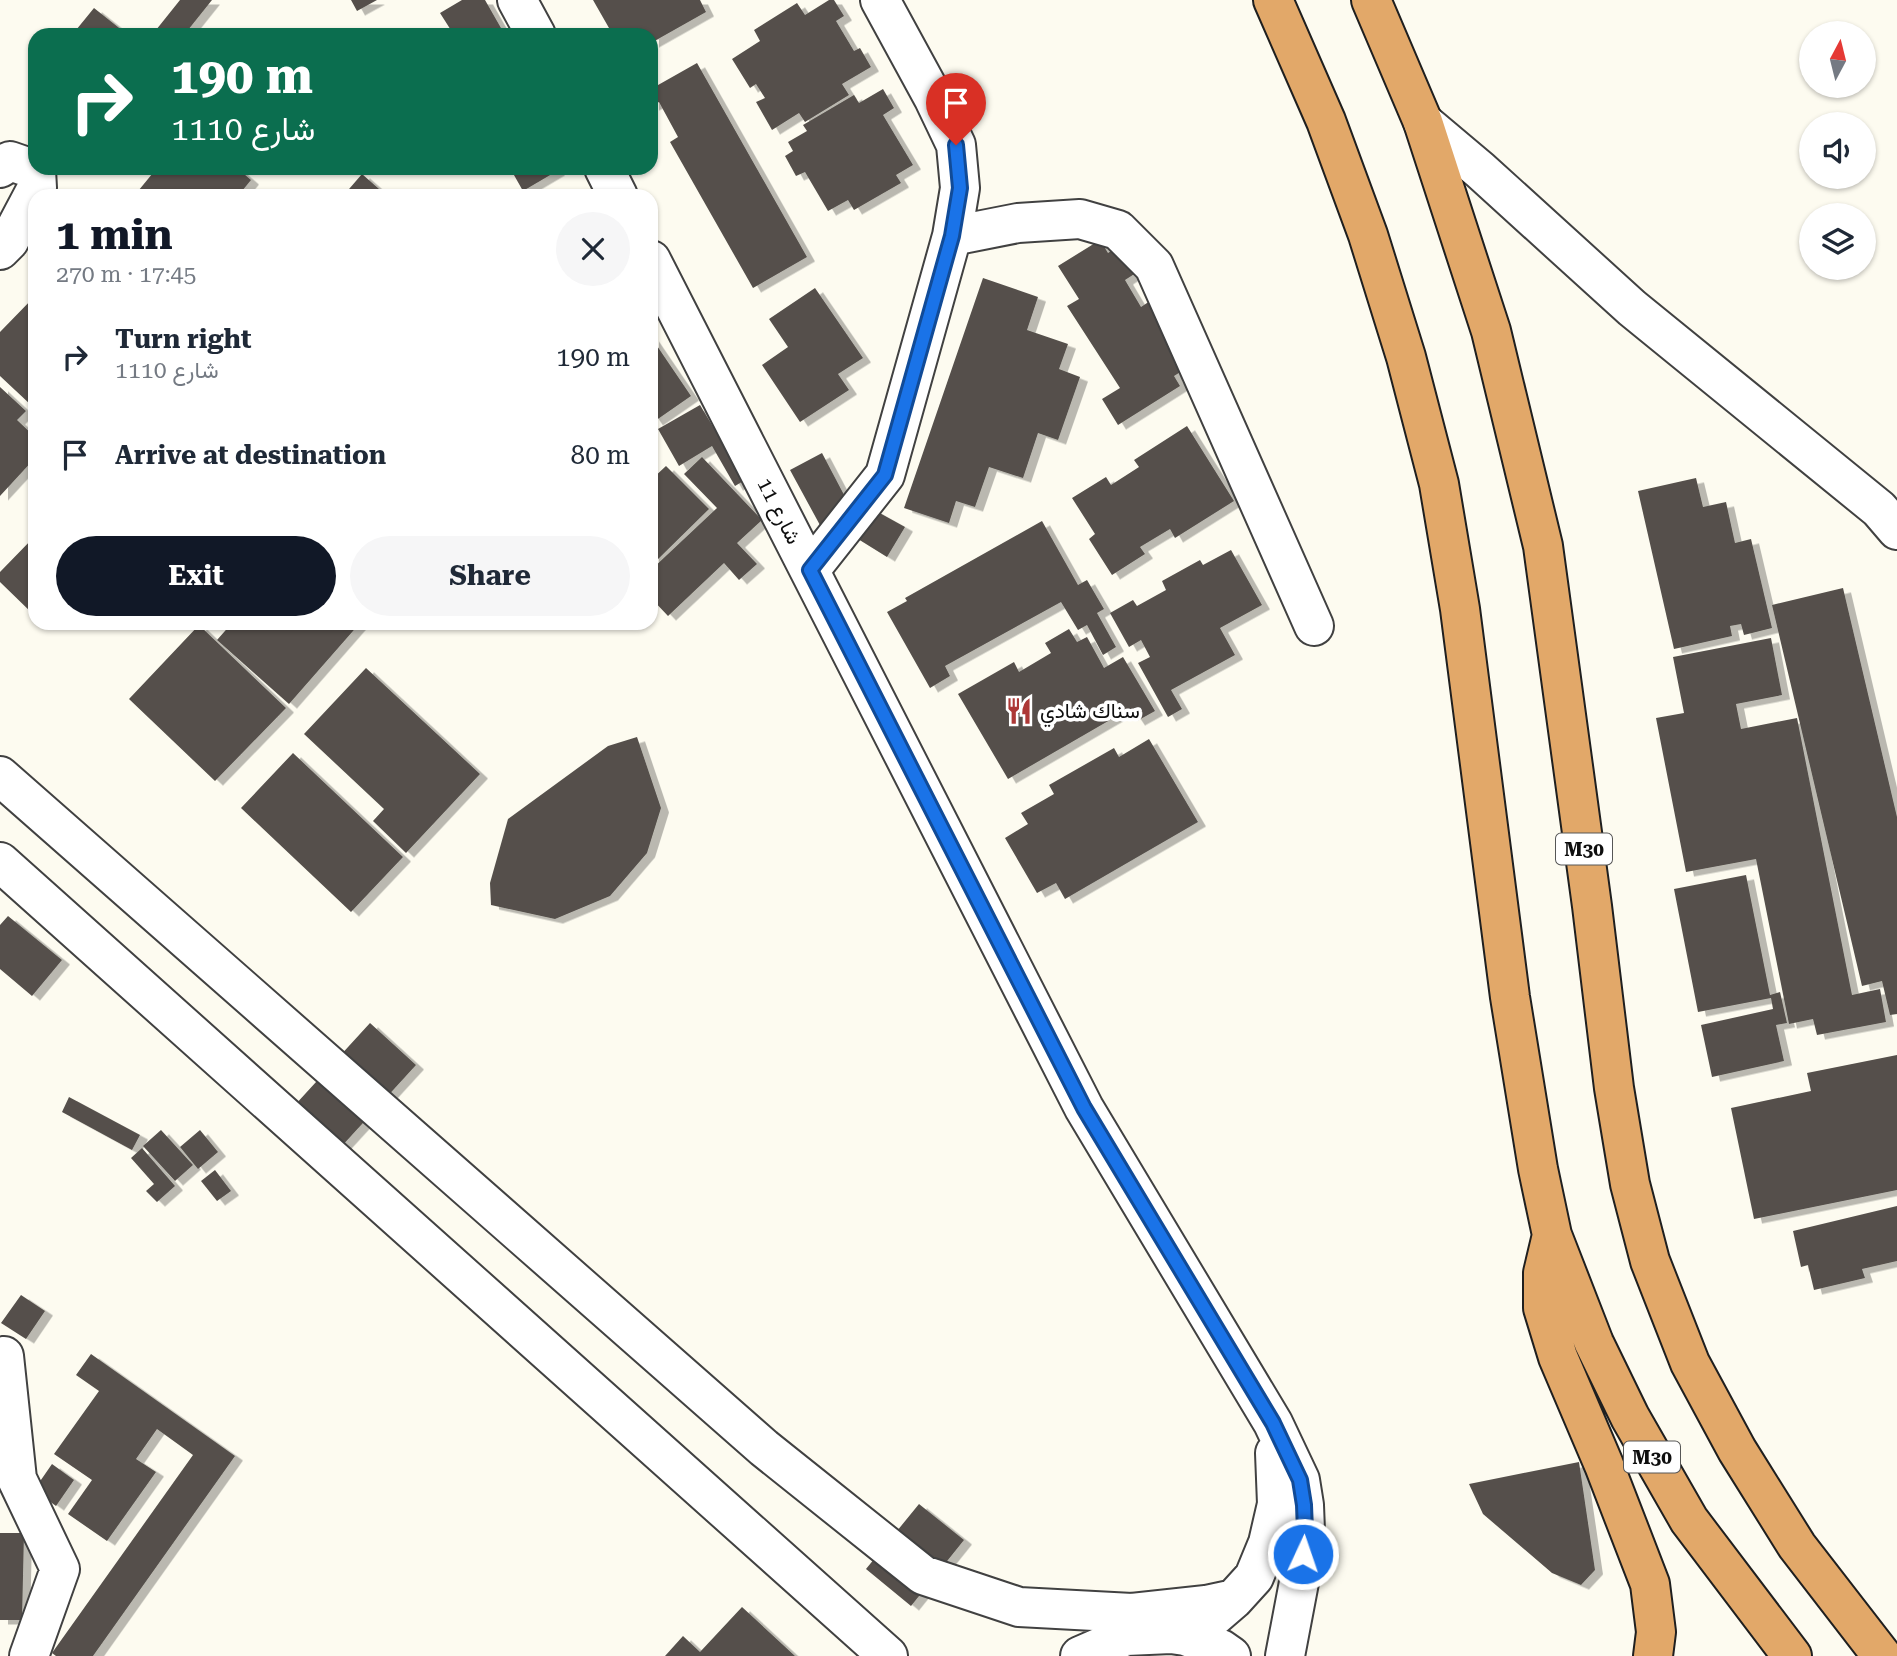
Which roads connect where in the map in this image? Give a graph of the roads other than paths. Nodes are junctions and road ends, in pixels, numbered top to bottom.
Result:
1 (517, 0) edge
2 (880, 0) edge
3 (1273, 0) edge
4 (1371, 0) edge
5 (532, 28) edge
6 (1423, 122) junction
7 (28, 167) edge
8 (0, 168) edge
9 (28, 205) edge
10 (952, 236) junction
11 (0, 250) edge
12 (658, 274) edge
13 (1897, 530) edge
14 (810, 570) junction
15 (1314, 626) dead end
16 (0, 776) edge
17 (0, 862) edge
18 (1552, 1235) junction
19 (4, 1356) dead end
20 (1273, 1423) junction
21 (1234, 1599) junction
22 (1132, 1613) junction
23 (1178, 1635) junction
24 (29, 1656) edge
25 (888, 1656) edge
26 (1080, 1656) edge
27 (1231, 1656) edge
28 (1285, 1656) edge
29 (1653, 1656) edge
30 (1792, 1656) edge
31 (1882, 1656) edge

1 - 5 street
2 - 10 street
3 - 18 highway, M30
4 - 6 highway, M30
6 - 13 street
6 - 31 highway, M30
7 - 8 street
9 - 11 street
10 - 14 street
10 - 15 street
12 - 14 street, شارع 11
14 - 20 street, شارع 11
16 - 22 street
17 - 25 street
18 - 29 highway
18 - 30 highway, M30
19 - 24 street
20 - 21 street, شارع 11
20 - 28 street, شارع 11
21 - 22 street
21 - 23 street, شارع 11
22 - 23 street
23 - 26 street
23 - 27 street

